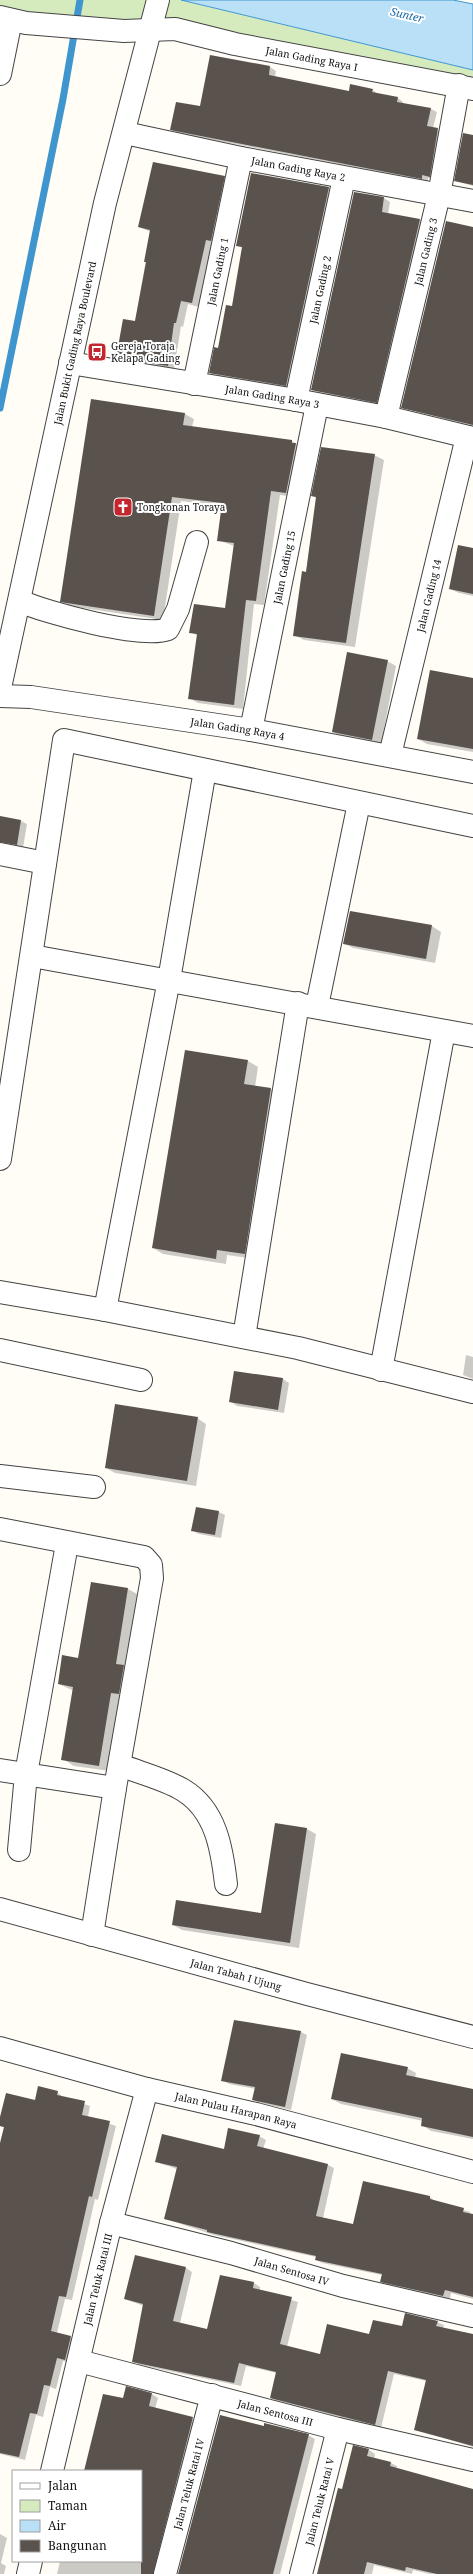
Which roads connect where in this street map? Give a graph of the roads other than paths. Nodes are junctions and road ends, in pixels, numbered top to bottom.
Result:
1 (154, 17) edge
2 (12, 20) edge
3 (0, 74) edge
4 (466, 87) edge
5 (125, 133) junction
6 (241, 158) junction
7 (344, 178) junction
8 (439, 195) junction
9 (473, 201) edge
10 (70, 363) junction
11 (194, 384) junction
12 (306, 403) junction
13 (386, 418) junction
14 (470, 437) edge
15 (196, 542) dead end
16 (20, 601) junction
17 (0, 688) edge
18 (0, 696) edge
19 (251, 730) junction
20 (390, 755) junction
21 (205, 770) junction
22 (473, 772) edge
23 (359, 804) junction
24 (473, 826) edge
25 (0, 854) edge
26 (45, 863) junction
27 (32, 956) junction
28 (169, 980) junction
29 (308, 1005) junction
30 (444, 1031) junction
31 (473, 1036) edge
32 (3, 1125) edge
33 (0, 1159) edge
34 (0, 1292) edge
35 (105, 1310) junction
36 (244, 1337) junction
37 (0, 1350) edge
38 (381, 1370) junction
39 (141, 1380) dead end
40 (473, 1392) edge
41 (0, 1476) edge
42 (94, 1487) dead end
43 (0, 1529) edge
44 (67, 1544) junction
45 (120, 1765) junction
46 (0, 1770) edge
47 (26, 1774) junction
48 (115, 1788) junction
49 (19, 1850) dead end
50 (226, 1884) dead end
51 (0, 1909) edge
52 (92, 1935) junction
53 (473, 2037) edge
54 (0, 2048) edge
55 (146, 2089) junction
56 (473, 2172) edge
57 (111, 2223) junction
58 (473, 2316) edge
59 (79, 2361) junction
60 (212, 2395) junction
61 (338, 2429) junction
62 (473, 2460) edge
63 (52, 2470) edge
64 (31, 2562) edge
65 (28, 2574) edge
66 (165, 2574) edge
67 (301, 2574) edge

1 - 2 street, Jalan Gading Raya I
1 - 4 street, Jalan Gading Raya I
1 - 5 street, Jalan Bukit Gading Raya Boulevard
2 - 3 street
4 - 8 street, Jalan Gading 3
5 - 6 street, Jalan Gading Raya 2
5 - 10 street, Jalan Bukit Gading Raya Boulevard
6 - 7 street, Jalan Gading Raya 2
6 - 11 street, Jalan Gading 1
7 - 8 street, Jalan Gading Raya 2
7 - 12 street, Jalan Gading 2
8 - 9 street, Jalan Gading Raya 2
8 - 13 street, Jalan Gading 3
10 - 11 street, Jalan Gading Raya 3
10 - 16 street, Jalan Bukit Gading Raya Boulevard
11 - 12 street, Jalan Gading Raya 3
12 - 13 street, Jalan Gading Raya 3
12 - 19 street, Jalan Gading 15
13 - 14 street, Jalan Gading Raya 3
14 - 20 street, Jalan Gading 14
15 - 16 street
16 - 17 street, Jalan Bukit Gading Raya Boulevard
18 - 19 street, Jalan Gading Raya 4
19 - 20 street, Jalan Gading Raya 4
20 - 22 street, Jalan Gading Raya 4
21 - 23 street
21 - 26 street
21 - 28 street
23 - 24 street
23 - 29 street
25 - 26 street
26 - 27 street
27 - 28 street
27 - 32 street
28 - 29 street
28 - 35 street
29 - 30 street
29 - 36 street
30 - 31 street
30 - 38 street
32 - 33 street
34 - 35 street
35 - 36 street
36 - 38 street
37 - 39 street
38 - 40 street
41 - 42 street
43 - 44 street
44 - 45 street
44 - 47 street
45 - 48 street
45 - 50 street
46 - 47 street
47 - 48 street
47 - 49 street
48 - 52 street
51 - 52 street, Jalan Tabah I Ujung
52 - 53 street, Jalan Tabah I Ujung
54 - 55 street, Jalan Pulau Harapan Raya
55 - 56 street, Jalan Pulau Harapan Raya
55 - 57 street, Jalan Teluk Ratai III
57 - 58 street, Jalan Sentosa IV
57 - 59 street, Jalan Teluk Ratai III
59 - 60 street, Jalan Sentosa III
59 - 63 street, Jalan Teluk Ratai III
60 - 61 street, Jalan Sentosa III
60 - 66 street, Jalan Teluk Ratai IV
61 - 62 street, Jalan Sentosa III
61 - 67 street, Jalan Teluk Ratai V
64 - 65 street

